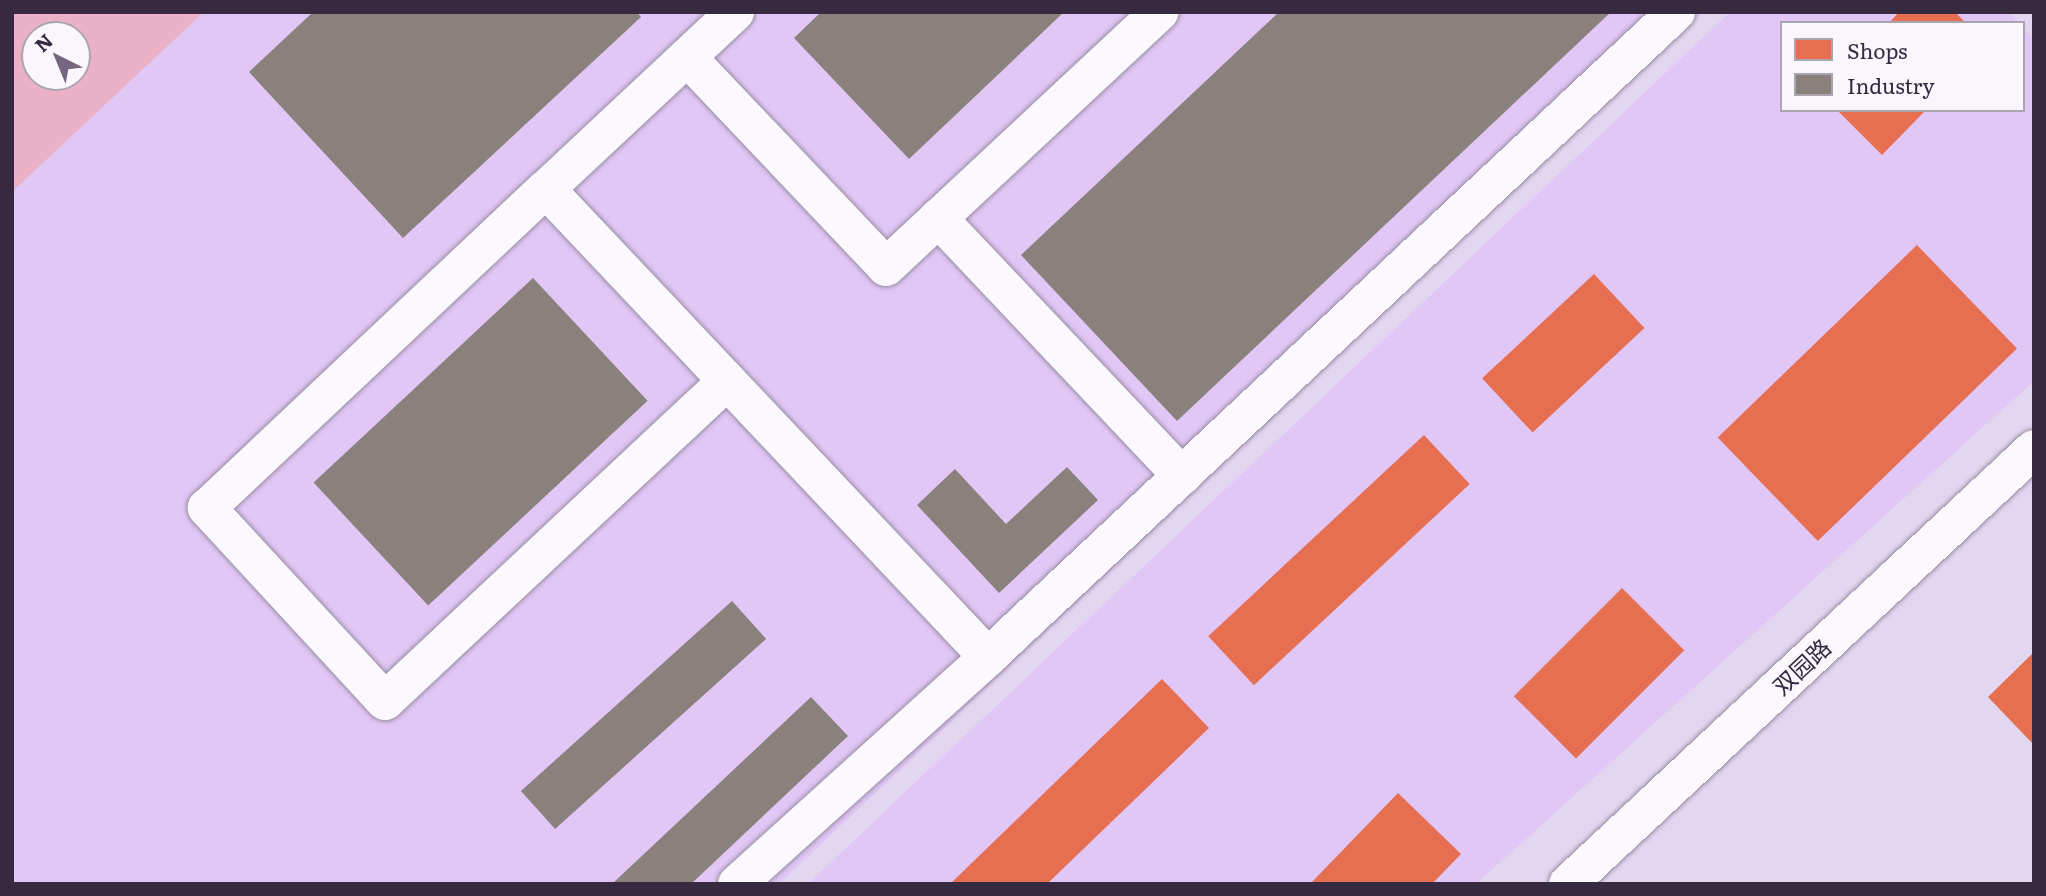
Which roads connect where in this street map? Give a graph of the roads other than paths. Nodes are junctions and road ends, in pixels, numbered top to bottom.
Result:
1 (735, 12) edge
2 (1159, 12) edge
3 (1676, 12) edge
4 (687, 57) junction
5 (546, 188) junction
6 (938, 218) junction
7 (727, 381) junction
8 (2034, 449) edge
9 (1182, 475) junction
10 (988, 657) junction
11 (737, 884) edge
12 (1568, 884) edge

1 - 4 street
2 - 6 street
3 - 9 street
4 - 5 street
4 - 6 street
5 - 7 street
5 - 7 street
6 - 9 street
7 - 10 street
8 - 12 street, 双园路
9 - 10 street
10 - 11 street

